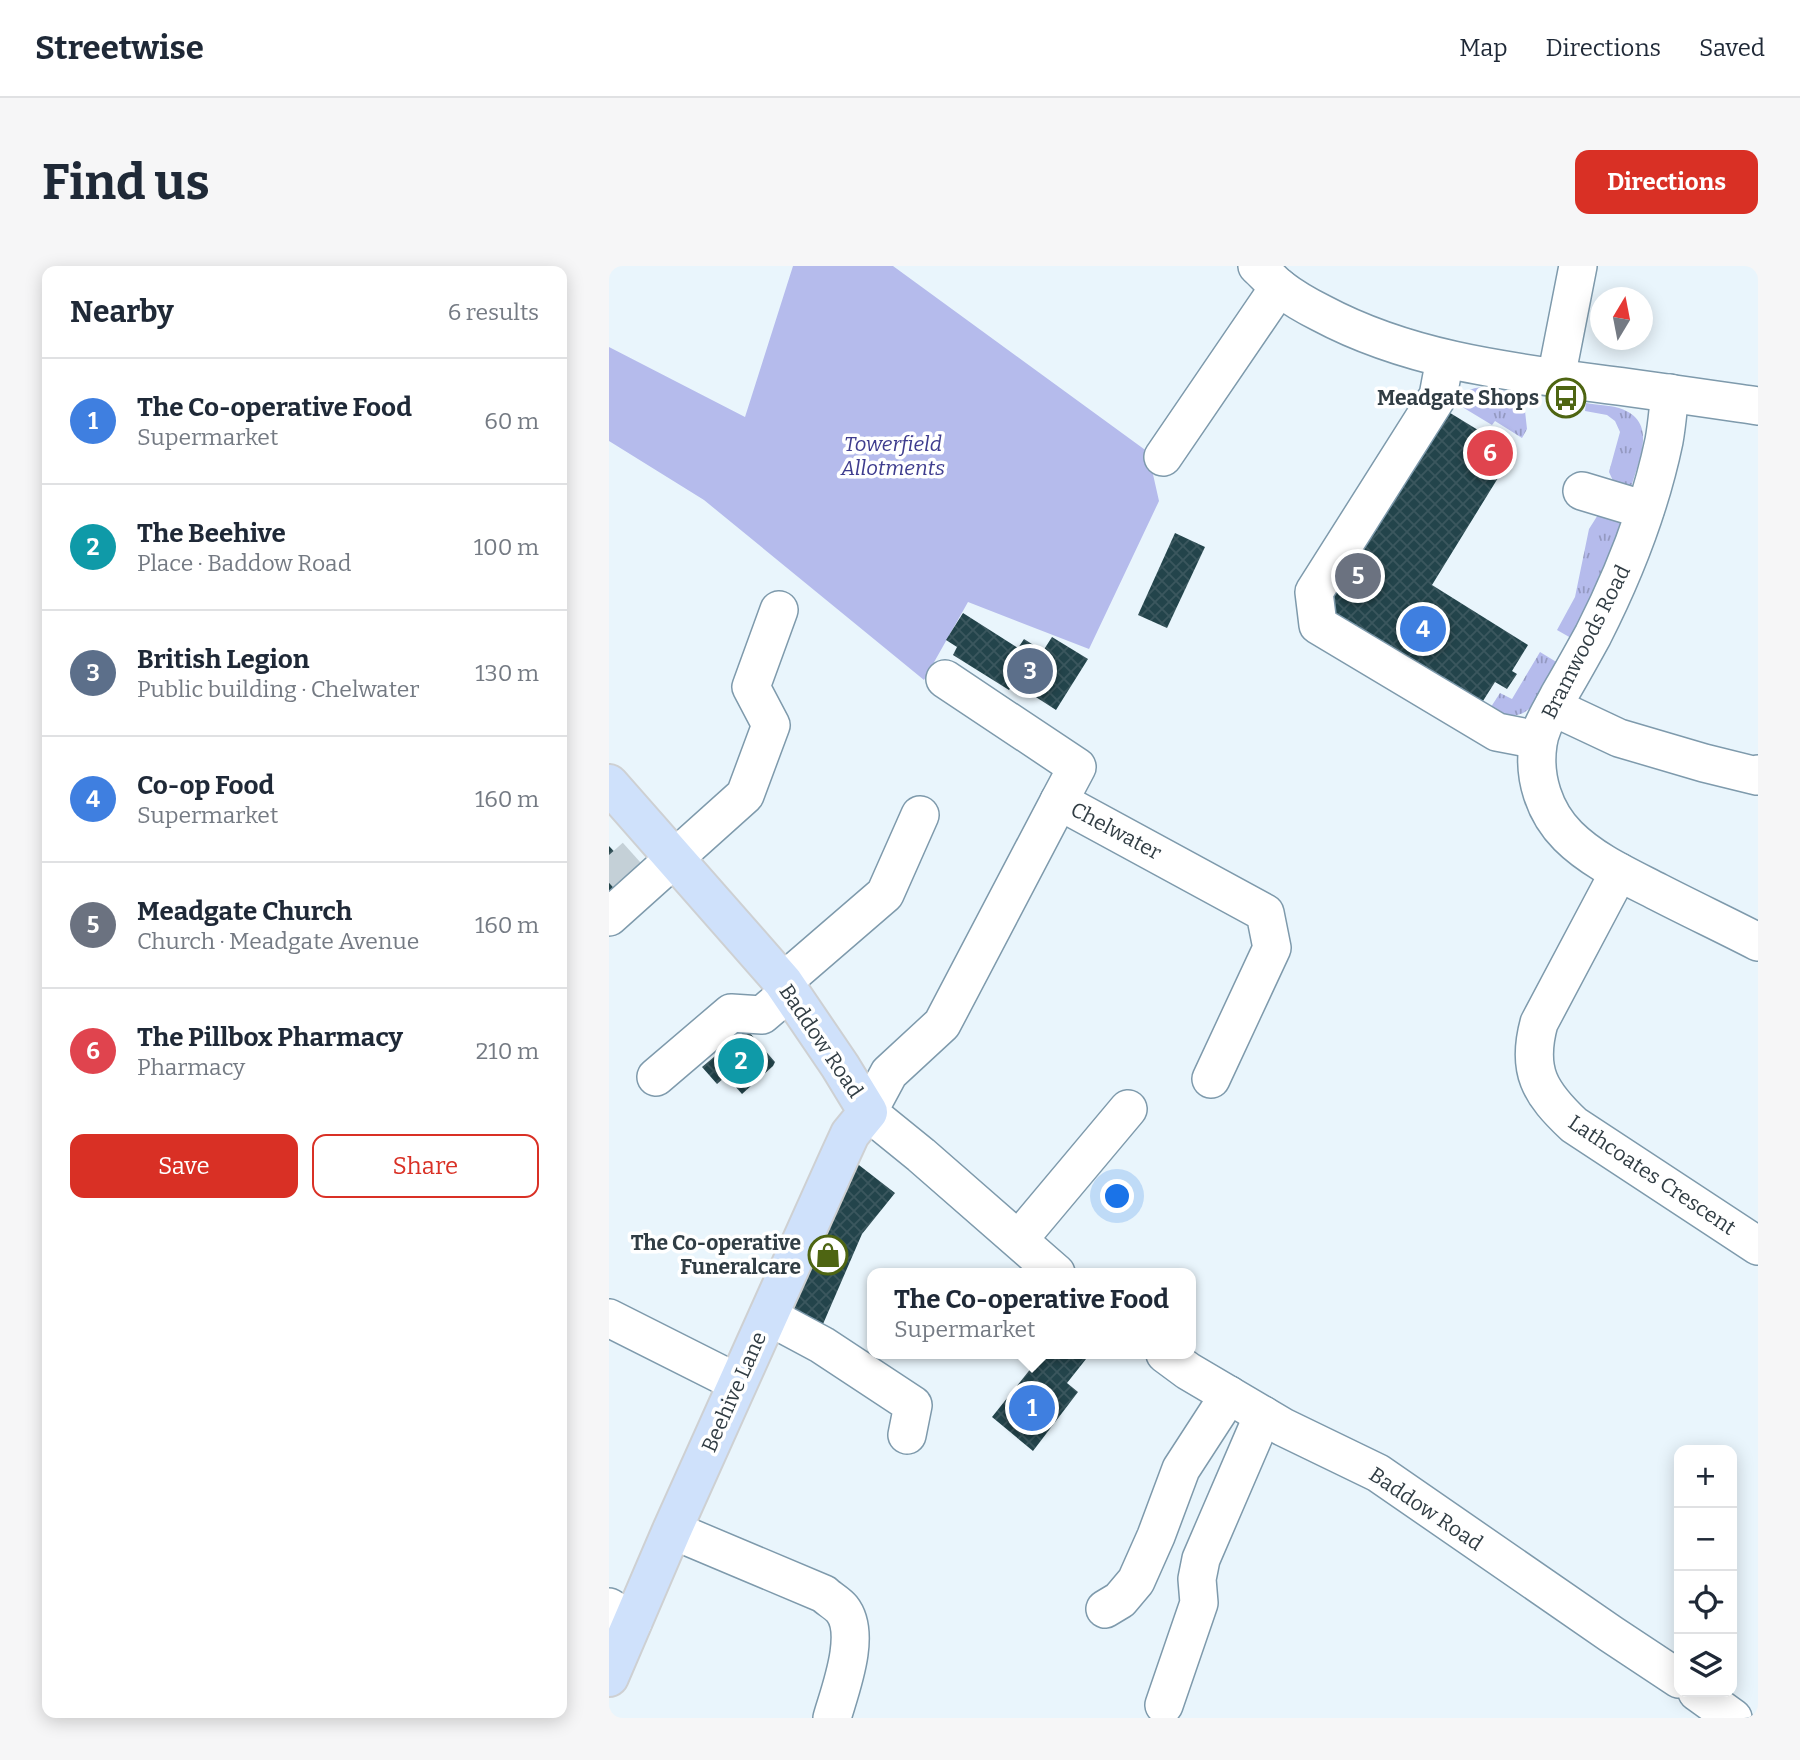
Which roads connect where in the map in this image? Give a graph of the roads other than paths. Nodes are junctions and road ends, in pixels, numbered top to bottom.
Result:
1 (1578, 266) edge
2 (1268, 277) edge
3 (1445, 359) junction
4 (1556, 378) junction
5 (1670, 393) junction
6 (1758, 406) edge
7 (1163, 457) dead end
8 (1582, 491) dead end
9 (1645, 510) junction
10 (779, 610) dead end
11 (945, 678) dead end
12 (1545, 724) junction
13 (1758, 774) edge
14 (611, 792) edge
15 (1059, 801) junction
16 (920, 815) dead end
17 (674, 858) junction
18 (1619, 872) junction
19 (624, 899) edge
20 (609, 940) edge
21 (1758, 942) edge
22 (786, 987) junction
23 (656, 1077) dead end
24 (1211, 1079) dead end
25 (1128, 1109) dead end
26 (868, 1112) junction
27 (1019, 1239) junction
28 (1758, 1246) edge
29 (1051, 1268) edge
30 (768, 1316) junction
31 (609, 1318) edge
32 (1171, 1359) edge
33 (738, 1384) junction
34 (1229, 1395) junction
35 (1263, 1415) junction
36 (907, 1435) dead end
37 (672, 1530) junction
38 (1105, 1609) dead end
39 (621, 1615) edge
40 (1674, 1676) edge
41 (609, 1677) edge
42 (1704, 1697) edge
43 (1164, 1705) dead end
44 (832, 1718) edge
45 (1733, 1718) edge

1 - 4 street
2 - 3 street
2 - 7 street
3 - 4 street
3 - 12 street
4 - 5 street
5 - 6 street
5 - 9 street, Bramwoods Road
8 - 9 street
9 - 12 street, Bramwoods Road
10 - 17 street
11 - 15 street
12 - 13 street
12 - 18 street, Bramwoods Road
14 - 17 main road, Baddow Road
15 - 24 street, Chelwater
15 - 26 street, Chelwater
16 - 22 street
17 - 19 street
17 - 22 main road, Baddow Road
18 - 21 street, Bramwoods Road
18 - 28 street, Lathcoates Crescent
19 - 20 street
22 - 23 street
22 - 26 main road, Baddow Road
25 - 27 street
26 - 27 street, Baddow Road
26 - 30 main road, Beehive Lane
27 - 29 street, Baddow Road
30 - 33 main road, Beehive Lane
30 - 36 street
31 - 33 street
32 - 34 street, Baddow Road
33 - 37 main road, Beehive Lane
34 - 35 street, Baddow Road
34 - 38 street
35 - 40 street, Baddow Road
35 - 43 street
37 - 39 main road, Beehive Lane
37 - 44 street
39 - 41 main road, Beehive Lane
42 - 45 street

